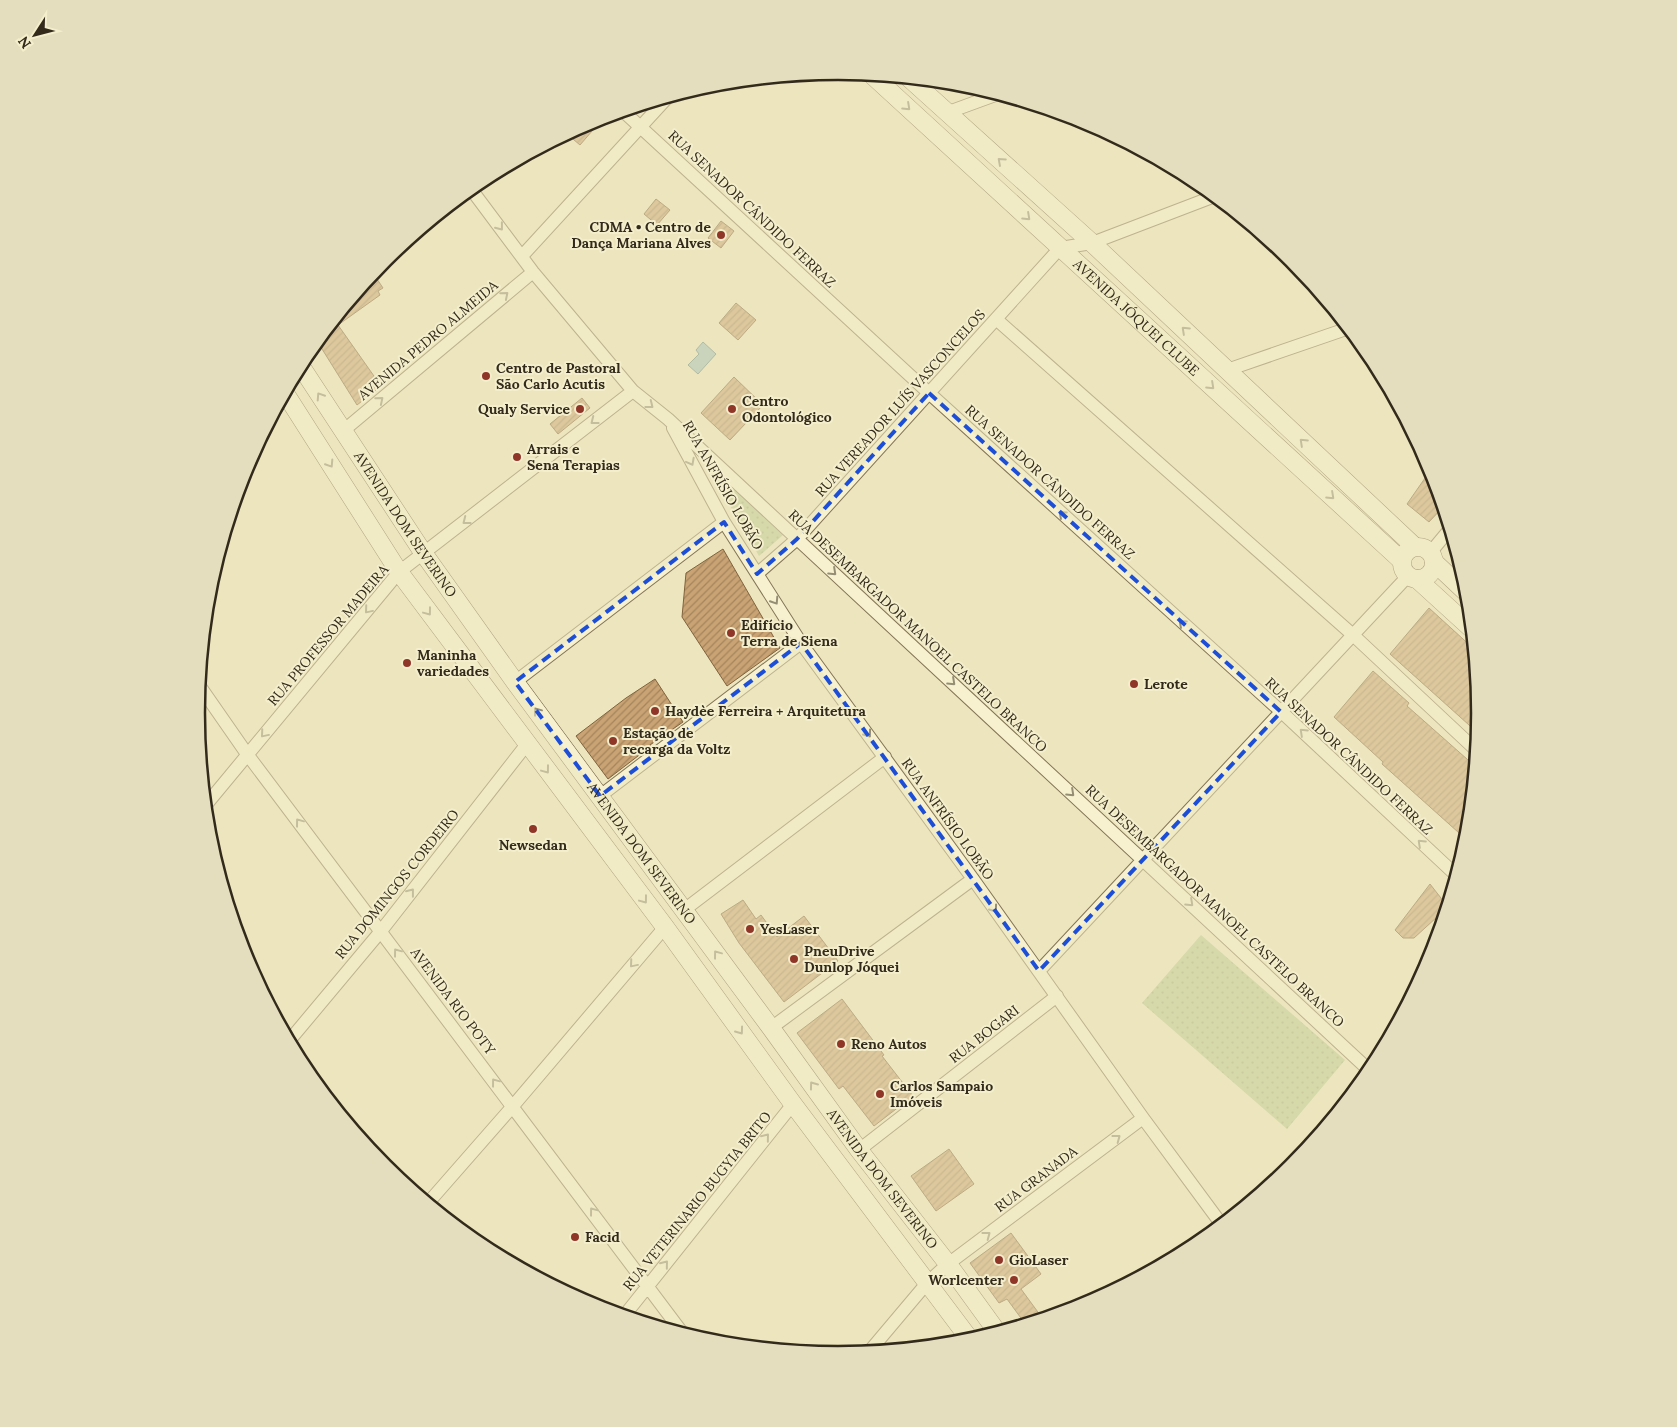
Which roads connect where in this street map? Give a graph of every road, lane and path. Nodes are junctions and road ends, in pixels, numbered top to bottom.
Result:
1 (879, 81) edge
2 (916, 84) edge
3 (987, 98) edge
4 (659, 107) edge
5 (946, 113) junction
6 (629, 116) edge
7 (640, 127) junction
8 (475, 195) edge
9 (1207, 199) edge
10 (1092, 243) junction
11 (1060, 248) junction
12 (522, 256) junction
13 (533, 272) junction
14 (996, 319) junction
15 (1343, 330) edge
16 (1227, 370) junction
17 (305, 373) edge
18 (633, 391) junction
19 (929, 393) junction
20 (289, 400) edge
21 (668, 419) junction
22 (343, 431) junction
23 (724, 522) junction
24 (1445, 534) edge
25 (797, 539) junction
26 (424, 554) junction
27 (1426, 554) junction
28 (399, 572) junction
29 (1409, 572) junction
30 (757, 574) junction
31 (1459, 585) edge
32 (1466, 624) edge
33 (1353, 635) junction
34 (801, 643) junction
35 (515, 682) junction
36 (205, 694) edge
37 (1281, 712) junction
38 (527, 744) junction
39 (1471, 746) edge
40 (247, 754) junction
41 (885, 757) junction
42 (600, 796) junction
43 (211, 799) edge
44 (1143, 859) junction
45 (1452, 871) edge
46 (973, 879) junction
47 (684, 910) junction
48 (665, 927) junction
49 (380, 930) junction
50 (1039, 971) junction
51 (1057, 996) junction
52 (771, 1028) junction
53 (293, 1035) edge
54 (1364, 1066) edge
55 (793, 1104) junction
56 (513, 1106) junction
57 (1143, 1118) junction
58 (859, 1150) junction
59 (432, 1199) edge
60 (1218, 1220) edge
61 (948, 1264) junction
62 (927, 1283) junction
63 (648, 1285) junction
64 (628, 1311) edge
65 (677, 1326) edge
66 (994, 1327) edge
67 (966, 1334) edge
68 (874, 1346) edge

1 -> 11 main road, AVENIDA JÓQUEI CLUBE
2 - 5 main road, AVENIDA JÓQUEI CLUBE
3 - 5 street
4 - 7 street
10 -> 5 main road, AVENIDA JÓQUEI CLUBE
6 - 7 street, RUA SENADOR CÂNDIDO FERRAZ
7 - 12 street
7 - 19 street, RUA SENADOR CÂNDIDO FERRAZ
8 -> 12 street, RUA DESEMBARGADOR MANOEL CASTELO BRANCO
9 - 10 street
10 - 11 street
16 -> 10 main road, AVENIDA JÓQUEI CLUBE
11 - 14 street, RUA VEREADOR LUÍS VASCONCELOS
11 -> 29 main road, AVENIDA JÓQUEI CLUBE
12 - 13 street, RUA DESEMBARGADOR MANOEL CASTELO BRANCO
13 - 18 street, RUA DESEMBARGADOR MANOEL CASTELO BRANCO
22 -> 13 street, AVENIDA PEDRO ALMEIDA
14 - 19 street, RUA VEREADOR LUÍS VASCONCELOS
14 - 33 street
15 - 16 street
27 -> 16 main road, AVENIDA JÓQUEI CLUBE
22 -> 17 main road, AVENIDA DOM SEVERINO
18 -> 21 street, RUA DESEMBARGADOR MANOEL CASTELO BRANCO
18 -> 26 street, RUA PROFESSOR MADEIRA
19 - 25 street, RUA VEREADOR LUÍS VASCONCELOS
37 -> 19 street, RUA SENADOR CÂNDIDO FERRAZ
20 -> 28 main road, AVENIDA DOM SEVERINO
21 -> 23 street, RUA ANFRÍSIO LOBÃO
21 - 25 street, RUA DESEMBARGADOR MANOEL CASTELO BRANCO
22 - 26 main road, AVENIDA DOM SEVERINO
23 - 30 street, RUA ANFRÍSIO LOBÃO
23 - 35 street
24 - 27 street
25 - 30 street, RUA VEREADOR LUÍS VASCONCELOS
25 -> 44 street, RUA DESEMBARGADOR MANOEL CASTELO BRANCO
26 - 28 street, RUA PROFESSOR MADEIRA
26 - 35 main road, AVENIDA DOM SEVERINO
27 - 29 main road
27 - 29 main road
27 - 31 main road, AVENIDA JÓQUEI CLUBE
28 -> 38 main road, AVENIDA DOM SEVERINO
28 -> 40 street, RUA PROFESSOR MADEIRA
29 - 32 main road, AVENIDA JÓQUEI CLUBE
29 - 33 street
30 -> 34 street, RUA ANFRÍSIO LOBÃO
33 - 37 street
33 - 39 street
34 -> 41 street, RUA ANFRÍSIO LOBÃO
34 - 42 street
42 -> 35 main road, AVENIDA DOM SEVERINO
36 - 40 street, AVENIDA RIO POTY
37 - 44 street
45 -> 37 street, RUA SENADOR CÂNDIDO FERRAZ
38 -> 48 main road, AVENIDA DOM SEVERINO
49 -> 38 street, RUA DOMINGOS CORDEIRO
40 - 43 street, RUA PROFESSOR MADEIRA
49 -> 40 street, AVENIDA RIO POTY
41 - 46 street, RUA ANFRÍSIO LOBÃO
41 - 47 street
42 - 47 main road, AVENIDA DOM SEVERINO
44 - 50 street
44 -> 54 street, RUA DESEMBARGADOR MANOEL CASTELO BRANCO
46 -> 50 street, RUA ANFRÍSIO LOBÃO
46 - 52 street
52 -> 47 main road, AVENIDA DOM SEVERINO
48 -> 55 main road, AVENIDA DOM SEVERINO
48 -> 56 street
49 - 53 street, RUA DOMINGOS CORDEIRO
56 -> 49 street, AVENIDA RIO POTY
50 - 51 street, RUA ANFRÍSIO LOBÃO
51 - 57 street, RUA ANFRÍSIO LOBÃO
51 - 58 street, RUA BOGARI
58 -> 52 main road, AVENIDA DOM SEVERINO
55 - 62 main road, AVENIDA DOM SEVERINO
63 -> 55 street, RUA VETERINARIO BUGYIA BRITO
56 - 59 street
63 -> 56 street, AVENIDA RIO POTY
57 - 60 street, RUA ANFRÍSIO LOBÃO
61 -> 57 street, RUA GRANADA
58 - 61 main road, AVENIDA DOM SEVERINO
61 - 62 street, RUA GRANADA
61 - 66 main road, AVENIDA DOM SEVERINO
62 - 67 main road, AVENIDA DOM SEVERINO
62 - 68 street, RUA GRANADA
63 - 64 street, RUA VETERINARIO BUGYIA BRITO
63 - 65 street, AVENIDA RIO POTY

